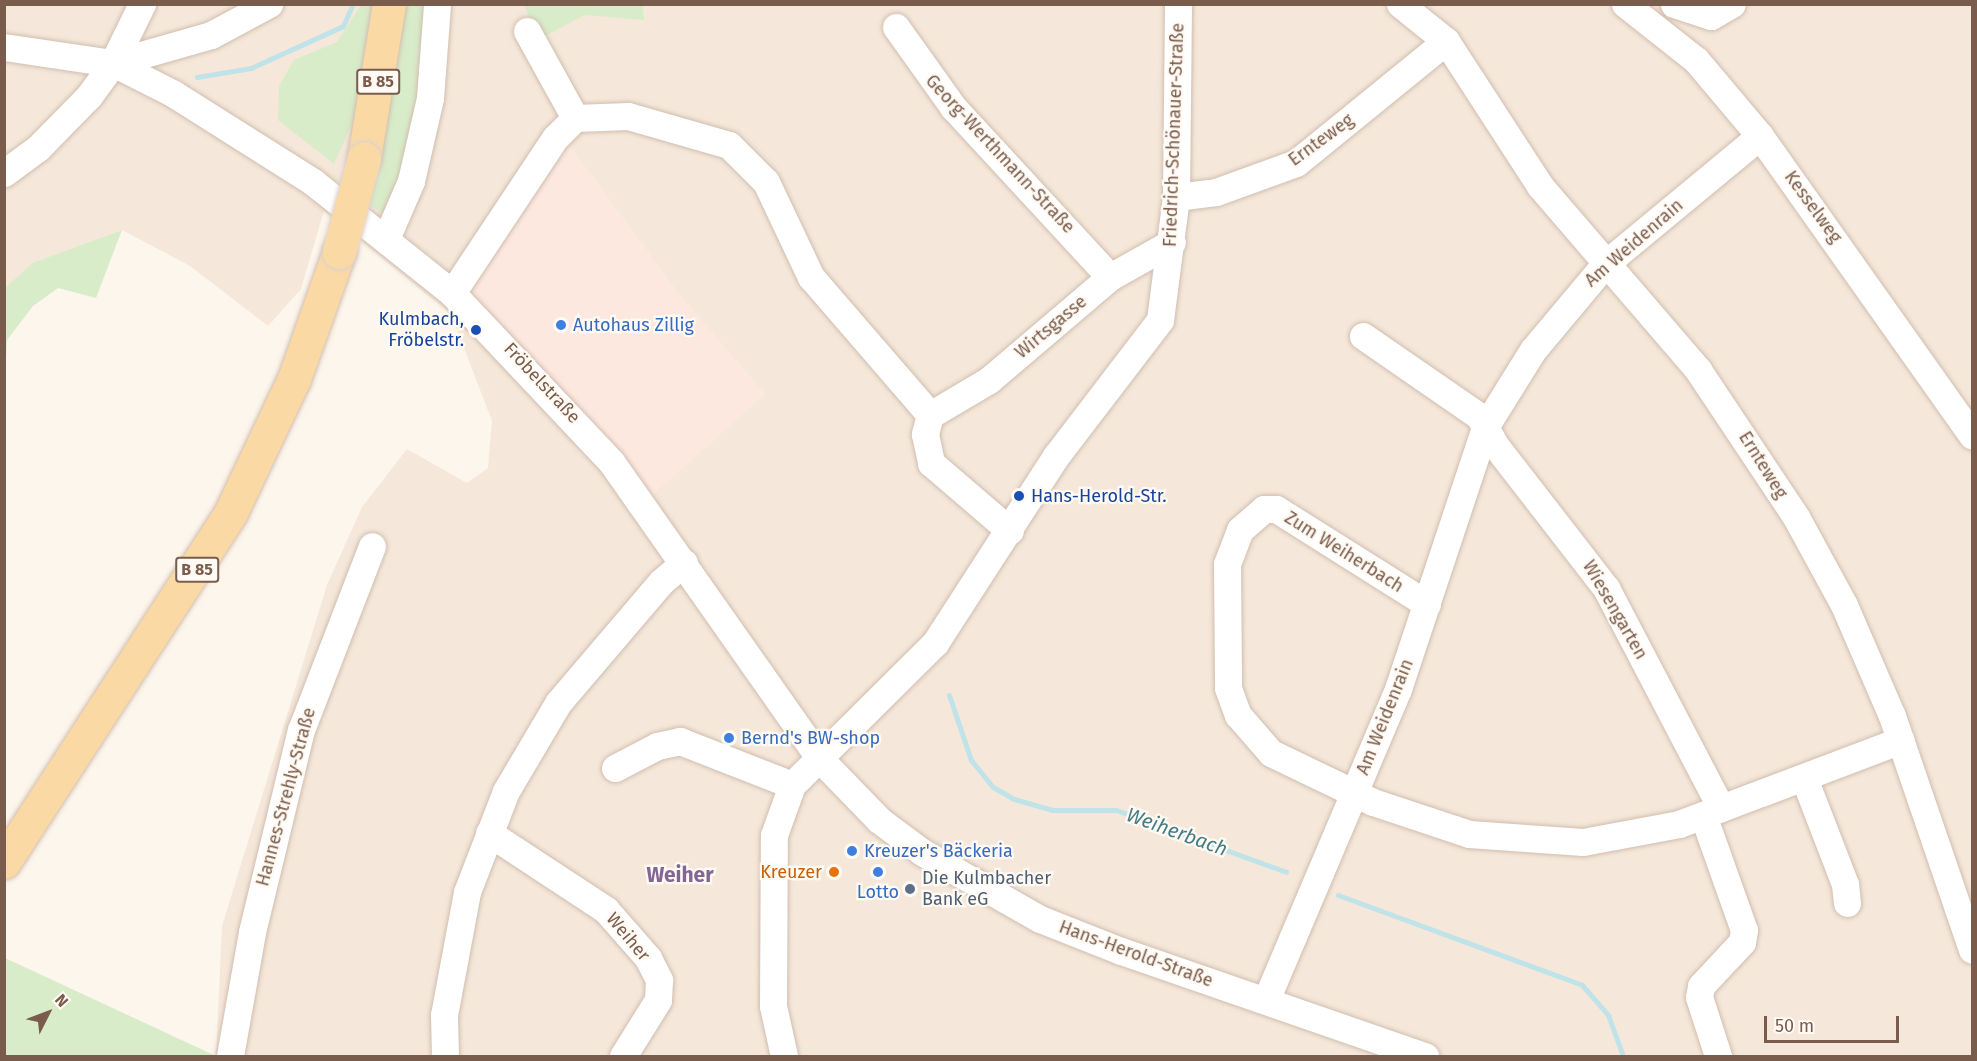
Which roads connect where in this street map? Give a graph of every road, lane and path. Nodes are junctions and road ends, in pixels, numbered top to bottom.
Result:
1 (142, 4) edge
2 (269, 4) edge
3 (389, 4) edge
4 (437, 4) edge
5 (1178, 4) edge
6 (1400, 4) edge
7 (1625, 4) edge
8 (1674, 4) edge
9 (1732, 4) edge
10 (896, 27) dead end
11 (527, 31) dead end
12 (1446, 41) junction
13 (4, 47) edge
14 (113, 63) junction
15 (574, 118) junction
16 (1760, 136) junction
17 (4, 173) edge
18 (1176, 197) junction
19 (386, 239) junction
20 (1172, 242) junction
21 (1605, 264) junction
22 (1110, 277) junction
23 (452, 292) junction
24 (1363, 336) dead end
25 (930, 415) junction
26 (1485, 427) junction
27 (1972, 435) edge
28 (1010, 531) junction
29 (372, 546) dead end
30 (684, 563) junction
31 (1427, 604) junction
32 (1901, 740) junction
33 (819, 758) junction
34 (615, 768) dead end
35 (1804, 778) junction
36 (792, 785) junction
37 (1354, 793) junction
38 (1712, 811) junction
39 (489, 833) junction
40 (4, 862) edge
41 (1847, 903) dead end
42 (1972, 950) edge
43 (1266, 1000) junction
44 (230, 1056) edge
45 (445, 1056) edge
46 (624, 1056) edge
47 (784, 1056) edge
48 (1425, 1056) edge
49 (1718, 1056) edge

1 - 14 street
2 - 14 street
3 - 40 main road, B 85, bridge
4 - 19 street
5 - 18 street, Friedrich-Schönauer-Straße
6 - 12 street, Ernteweg
7 - 16 street, Kesselweg
8 - 9 street
10 - 22 street, Georg-Werthmann-Straße
11 - 15 street
12 - 18 street, Ernteweg
12 - 21 street, Ernteweg
13 - 14 street
14 - 17 street
14 - 19 street, Fröbelstraße
15 - 23 street
15 - 25 street
16 - 21 street, Am Weidenrain
16 - 27 street, Kesselweg
18 - 20 street, Friedrich-Schönauer-Straße
19 - 23 street, Fröbelstraße
20 - 22 street, Wirtsgasse
20 - 28 street, Friedrich-Schönauer-Straße
21 - 26 street, Am Weidenrain
21 - 32 street, Ernteweg
22 - 25 street, Wirtsgasse
23 - 30 street, Fröbelstraße
24 - 26 street
25 - 28 street
26 - 31 street, Am Weidenrain
26 - 38 street, Wiesengarten
28 - 33 street, Friedrich-Schönauer-Straße
29 - 44 street, Hannes-Strehly-Straße
30 - 33 street, Fröbelstraße
30 - 39 street
31 - 37 street, Am Weidenrain
31 - 37 street, Zum Weiherbach
32 - 35 street
32 - 42 street, Ernteweg
33 - 36 street, Friedrich-Schönauer-Straße
33 - 43 street, Hans-Herold-Straße
34 - 36 street
35 - 38 street
35 - 41 street
36 - 47 street
37 - 38 street
37 - 43 street, Am Weidenrain
38 - 49 street, Wiesengarten
39 - 45 street
39 - 46 street, Weiher
43 - 48 street, Hans-Herold-Straße

